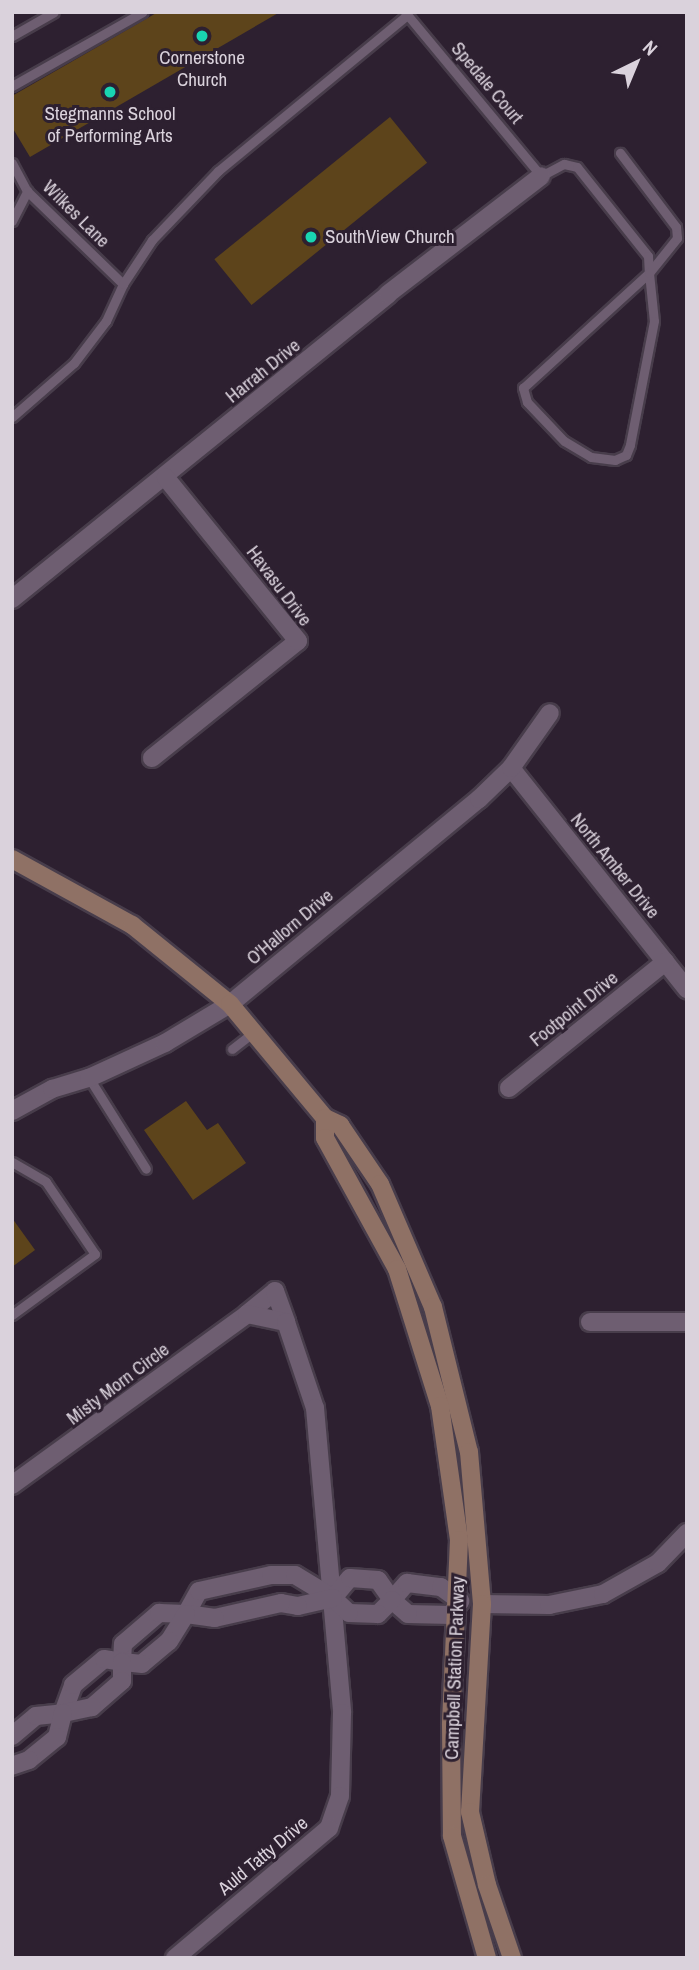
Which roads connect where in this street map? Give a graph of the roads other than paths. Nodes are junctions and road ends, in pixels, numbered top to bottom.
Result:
1 (54, 12) edge
2 (143, 12) edge
3 (406, 13) edge
4 (12, 36) edge
5 (12, 86) edge
6 (620, 153) dead end
7 (12, 163) edge
8 (541, 176) junction
9 (27, 191) junction
10 (12, 221) edge
11 (649, 273) junction
12 (123, 284) junction
13 (12, 417) edge
14 (166, 478) junction
15 (12, 599) edge
16 (550, 713) dead end
17 (152, 758) dead end
18 (510, 768) junction
19 (12, 859) edge
20 (665, 962) junction
21 (687, 989) edge
22 (230, 1004) junction
23 (254, 1032) junction
24 (232, 1049) dead end
25 (89, 1078) junction
26 (509, 1088) dead end
27 (12, 1111) edge
28 (325, 1118) junction
29 (13, 1165) edge
30 (146, 1169) dead end
31 (247, 1314) junction
32 (12, 1315) edge
33 (286, 1322) junction
34 (590, 1322) dead end
35 (687, 1322) edge
36 (12, 1485) edge
37 (687, 1533) edge
38 (333, 1598) junction
39 (392, 1600) junction
40 (460, 1601) junction
41 (482, 1604) junction
42 (186, 1614) junction
43 (121, 1662) junction
44 (63, 1713) junction
45 (12, 1736) edge
46 (12, 1766) edge
47 (175, 1958) edge
48 (487, 1958) edge
49 (512, 1958) edge

1 - 4 lane
2 - 5 lane
3 - 8 lane, Spedale Court
3 - 12 lane
6 - 11 lane
7 - 9 lane, Wilkes Lane
8 - 11 lane
8 - 14 street, Harrah Drive
9 - 10 lane
9 - 12 lane, Wilkes Lane
11 - 11 lane
12 - 13 lane
14 - 15 street, Harrah Drive
14 - 17 street, Havasu Drive
16 - 18 street, O'Hallorn Drive
18 - 20 street, North Amber Drive
18 - 22 street, O'Hallorn Drive
19 - 22 street, Campbell Station Parkway
20 - 21 street, North Amber Drive
20 - 26 street, Footpoint Drive
22 - 23 street, Campbell Station Parkway
22 - 25 street, O'Hallorn Drive
23 - 24 lane
23 - 28 street, Campbell Station Parkway
25 - 27 street, O'Hallorn Drive
25 - 30 lane
28 - 40 street, Campbell Station Parkway
28 - 41 street, Campbell Station Parkway
29 - 32 lane
31 - 33 street
31 - 33 street, Misty Morn Circle
31 - 36 street, Misty Morn Circle
33 - 38 street, Misty Morn Circle
34 - 35 street
37 - 41 street
38 - 39 street
38 - 39 street
38 - 42 street
38 - 42 street
38 - 47 street, Auld Tatty Drive
39 - 40 street
39 - 40 street
40 - 41 street
40 - 48 street, Campbell Station Parkway
41 - 49 street, Campbell Station Parkway
42 - 43 street
42 - 43 street
43 - 44 street
43 - 44 street
44 - 45 street
44 - 46 street

